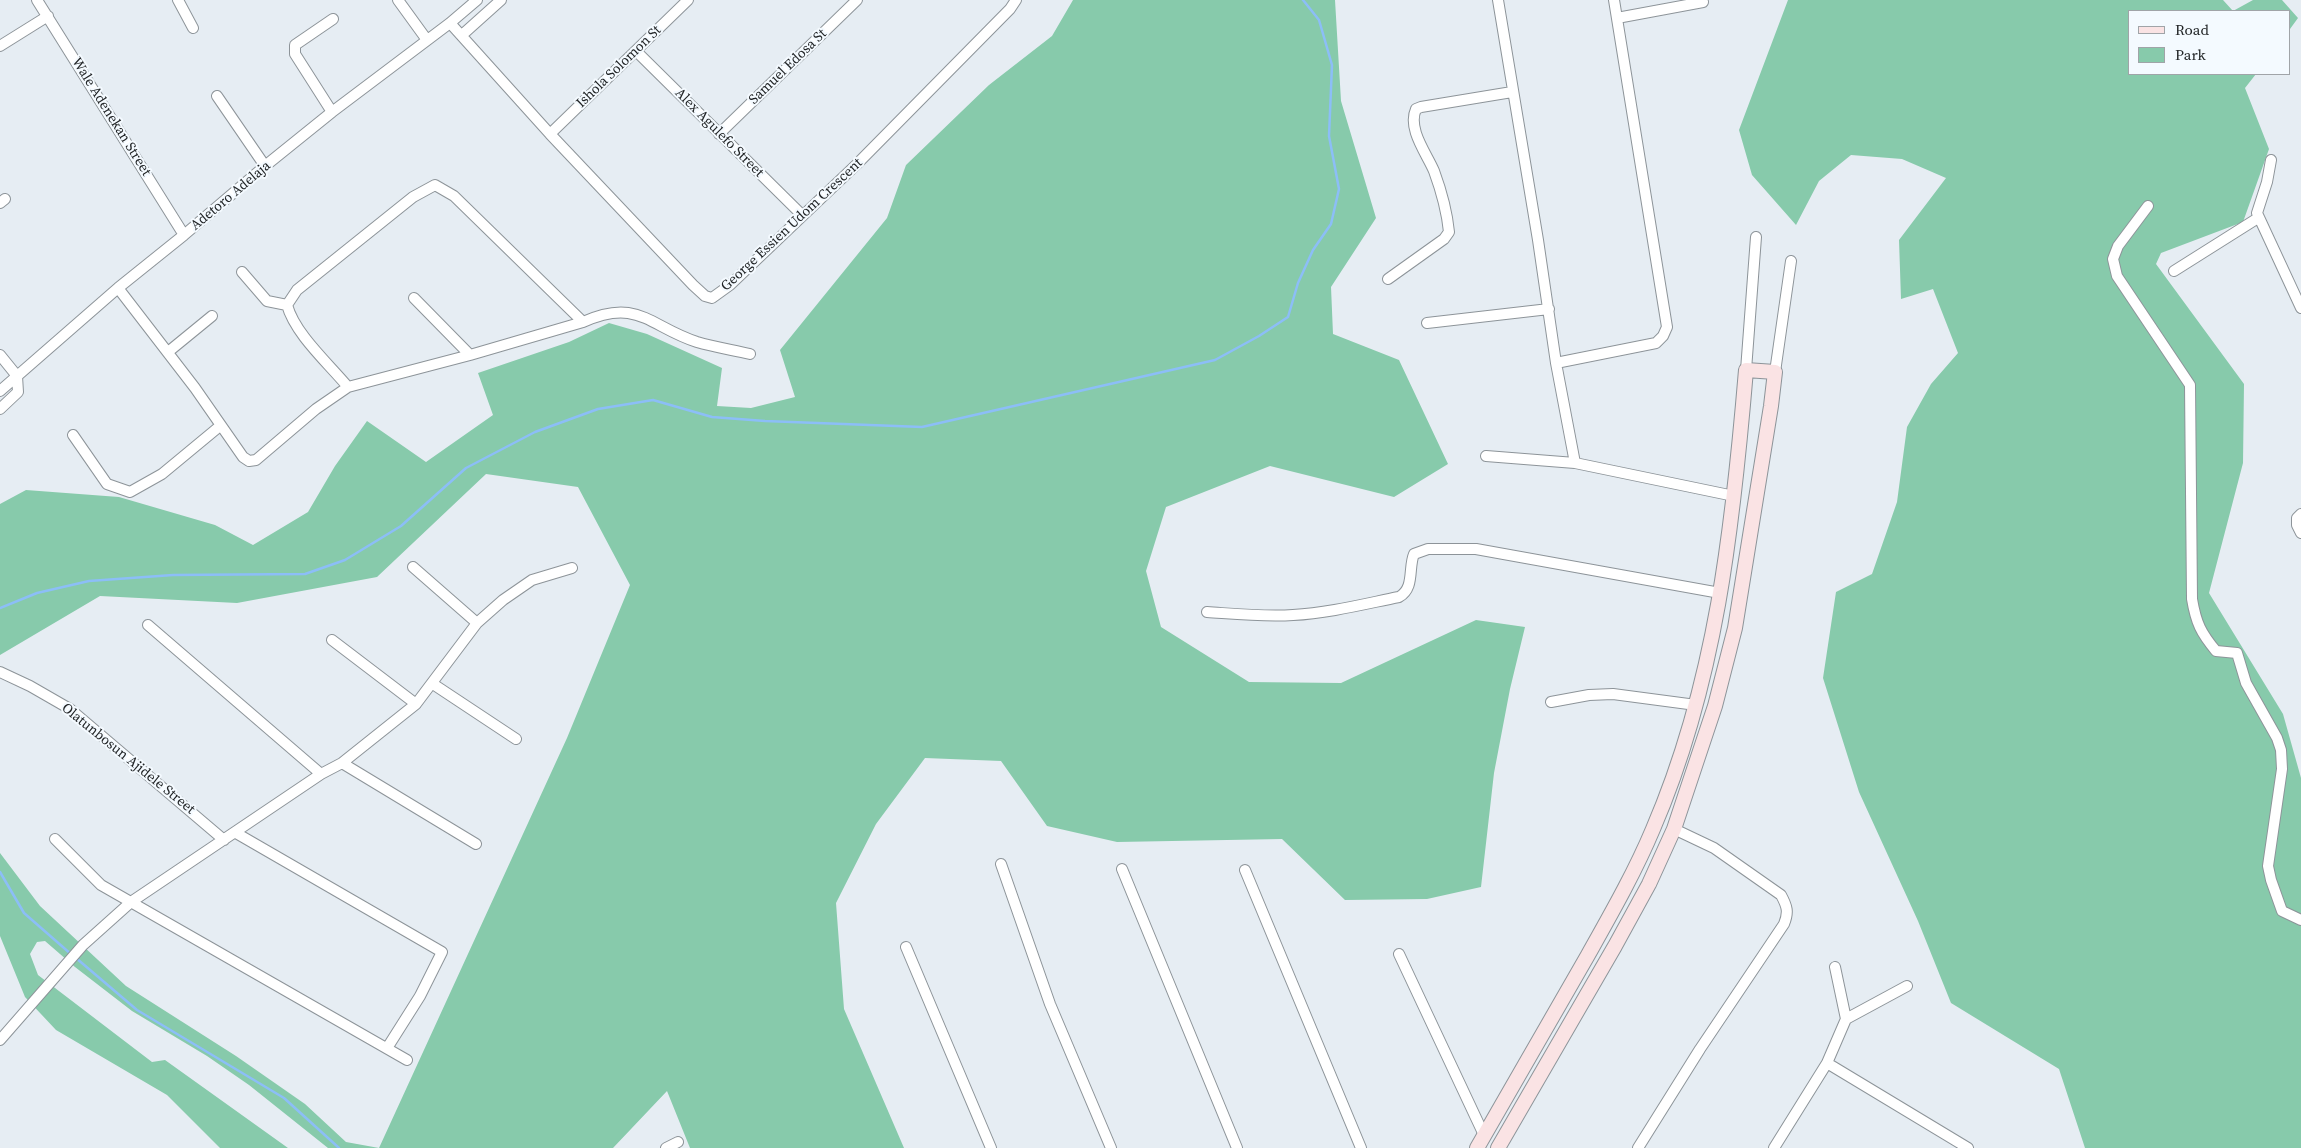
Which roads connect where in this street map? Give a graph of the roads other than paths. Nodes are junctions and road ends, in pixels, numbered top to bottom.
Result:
1 (37, 0) edge
2 (178, 0) edge
3 (398, 0) edge
4 (477, 0) edge
5 (501, 0) edge
6 (688, 0) edge
7 (857, 0) edge
8 (1016, 0) edge
9 (1498, 0) edge
10 (1614, 0) edge
11 (1702, 2) dead end
12 (48, 16) junction
13 (333, 18) dead end
14 (1617, 18) junction
15 (450, 23) junction
16 (193, 28) dead end
17 (462, 35) junction
18 (427, 40) junction
19 (0, 46) edge
20 (636, 51) junction
21 (1512, 92) junction
22 (217, 96) dead end
23 (332, 112) junction
24 (550, 134) junction
25 (719, 134) junction
26 (2271, 160) dead end
27 (265, 166) junction
28 (2148, 206) dead end
29 (802, 215) junction
30 (2258, 218) junction
31 (184, 235) junction
32 (1756, 237) dead end
33 (1791, 261) dead end
34 (2174, 271) dead end
35 (242, 272) dead end
36 (1388, 279) dead end
37 (118, 288) junction
38 (414, 298) dead end
39 (287, 305) junction
40 (2301, 308) edge
41 (1549, 309) junction
42 (212, 316) dead end
43 (583, 322) junction
44 (1427, 323) dead end
45 (168, 352) junction
46 (750, 354) dead end
47 (0, 355) edge
48 (470, 355) junction
49 (1556, 363) junction
50 (1746, 370) junction
51 (1775, 372) junction
52 (17, 376) junction
53 (348, 387) junction
54 (0, 391) edge
55 (0, 409) edge
56 (220, 426) junction
57 (73, 435) dead end
58 (1486, 456) dead end
59 (1576, 463) junction
60 (1734, 496) junction
61 (2301, 514) edge
62 (2301, 533) edge
63 (413, 567) dead end
64 (572, 568) dead end
65 (1720, 593) junction
66 (1208, 612) dead end
67 (477, 623) junction
68 (148, 625) dead end
69 (332, 640) dead end
70 (0, 672) edge
71 (433, 684) junction
72 (1551, 702) dead end
73 (416, 704) junction
74 (1696, 705) junction
75 (516, 739) dead end
76 (342, 763) junction
77 (321, 774) junction
78 (1674, 829) junction
79 (236, 832) junction
80 (55, 839) dead end
81 (224, 840) junction
82 (476, 844) dead end
83 (1001, 864) dead end
84 (1122, 869) dead end
85 (1245, 870) dead end
86 (131, 902) junction
87 (2301, 920) edge
88 (906, 947) dead end
89 (1399, 954) dead end
90 (1835, 967) dead end
91 (1907, 986) dead end
92 (1846, 1019) junction
93 (0, 1040) edge
94 (389, 1045) dead end
95 (407, 1060) dead end
96 (1827, 1063) junction
97 (1484, 1135) junction
98 (678, 1142) dead end
99 (666, 1148) edge
100 (991, 1148) edge
101 (1111, 1148) edge
102 (1237, 1148) edge
103 (1361, 1148) edge
104 (1477, 1148) edge
105 (1498, 1148) edge
106 (1638, 1148) edge
107 (1774, 1148) edge
108 (1968, 1148) edge

1 - 12 street, Wale Adenekan Street
2 - 16 street
3 - 18 street
4 - 15 street, Adetoro Adelaja
5 - 17 street
6 - 20 street, Ishola Solomon St
7 - 25 street, Samuel Edosa St
8 - 29 street, George Essien Udom Crescent
9 - 21 street
10 - 14 street
11 - 14 street
12 - 19 street
12 - 31 street, Wale Adenekan Street
13 - 23 street
14 - 49 street
15 - 17 street, George Essien Udom Crescent
15 - 18 street, Adetoro Adelaja
17 - 24 street, George Essien Udom Crescent
18 - 23 street, Adetoro Adelaja
20 - 24 street, Ishola Solomon St
20 - 25 street, Alex Agulefo Street
21 - 36 street
21 - 41 street
22 - 27 street
23 - 27 street, Adetoro Adelaja
24 - 29 street, George Essien Udom Crescent
25 - 29 street, Alex Agulefo Street
26 - 30 street
27 - 31 street, Adetoro Adelaja
28 - 87 street
30 - 34 street
30 - 40 street
31 - 37 street, Adetoro Adelaja
32 - 50 street
33 - 51 street
35 - 39 street
37 - 45 street
37 - 52 street, Adetoro Adelaja
38 - 48 street
39 - 43 street
39 - 53 street
41 - 44 street
41 - 49 street
42 - 45 street
43 - 46 street
43 - 48 street
45 - 56 street
47 - 52 street
48 - 53 street
49 - 59 street
50 - 51 street
50 - 60 street
51 - 78 street
52 - 54 street, Adetoro Adelaja
52 - 55 street
53 - 56 street
56 - 57 street
58 - 59 street
59 - 60 street
60 - 65 street
61 - 62 street
63 - 67 street
64 - 67 street
65 - 66 street
65 - 74 street
67 - 71 street
68 - 77 street
69 - 73 street
70 - 81 street, Olatunbosun Ajidele Street
71 - 73 street
71 - 75 street
72 - 74 street
73 - 76 street
74 - 97 street
76 - 77 street
76 - 82 street
77 - 79 street
78 - 105 street
78 - 106 street
79 - 81 street
79 - 94 street
80 - 86 street
81 - 86 street
83 - 101 street
84 - 102 street
85 - 103 street
86 - 93 street
86 - 95 street
88 - 100 street
89 - 97 street
90 - 92 street
91 - 92 street
92 - 96 street
96 - 107 street
96 - 108 street
97 - 104 street
98 - 99 street

